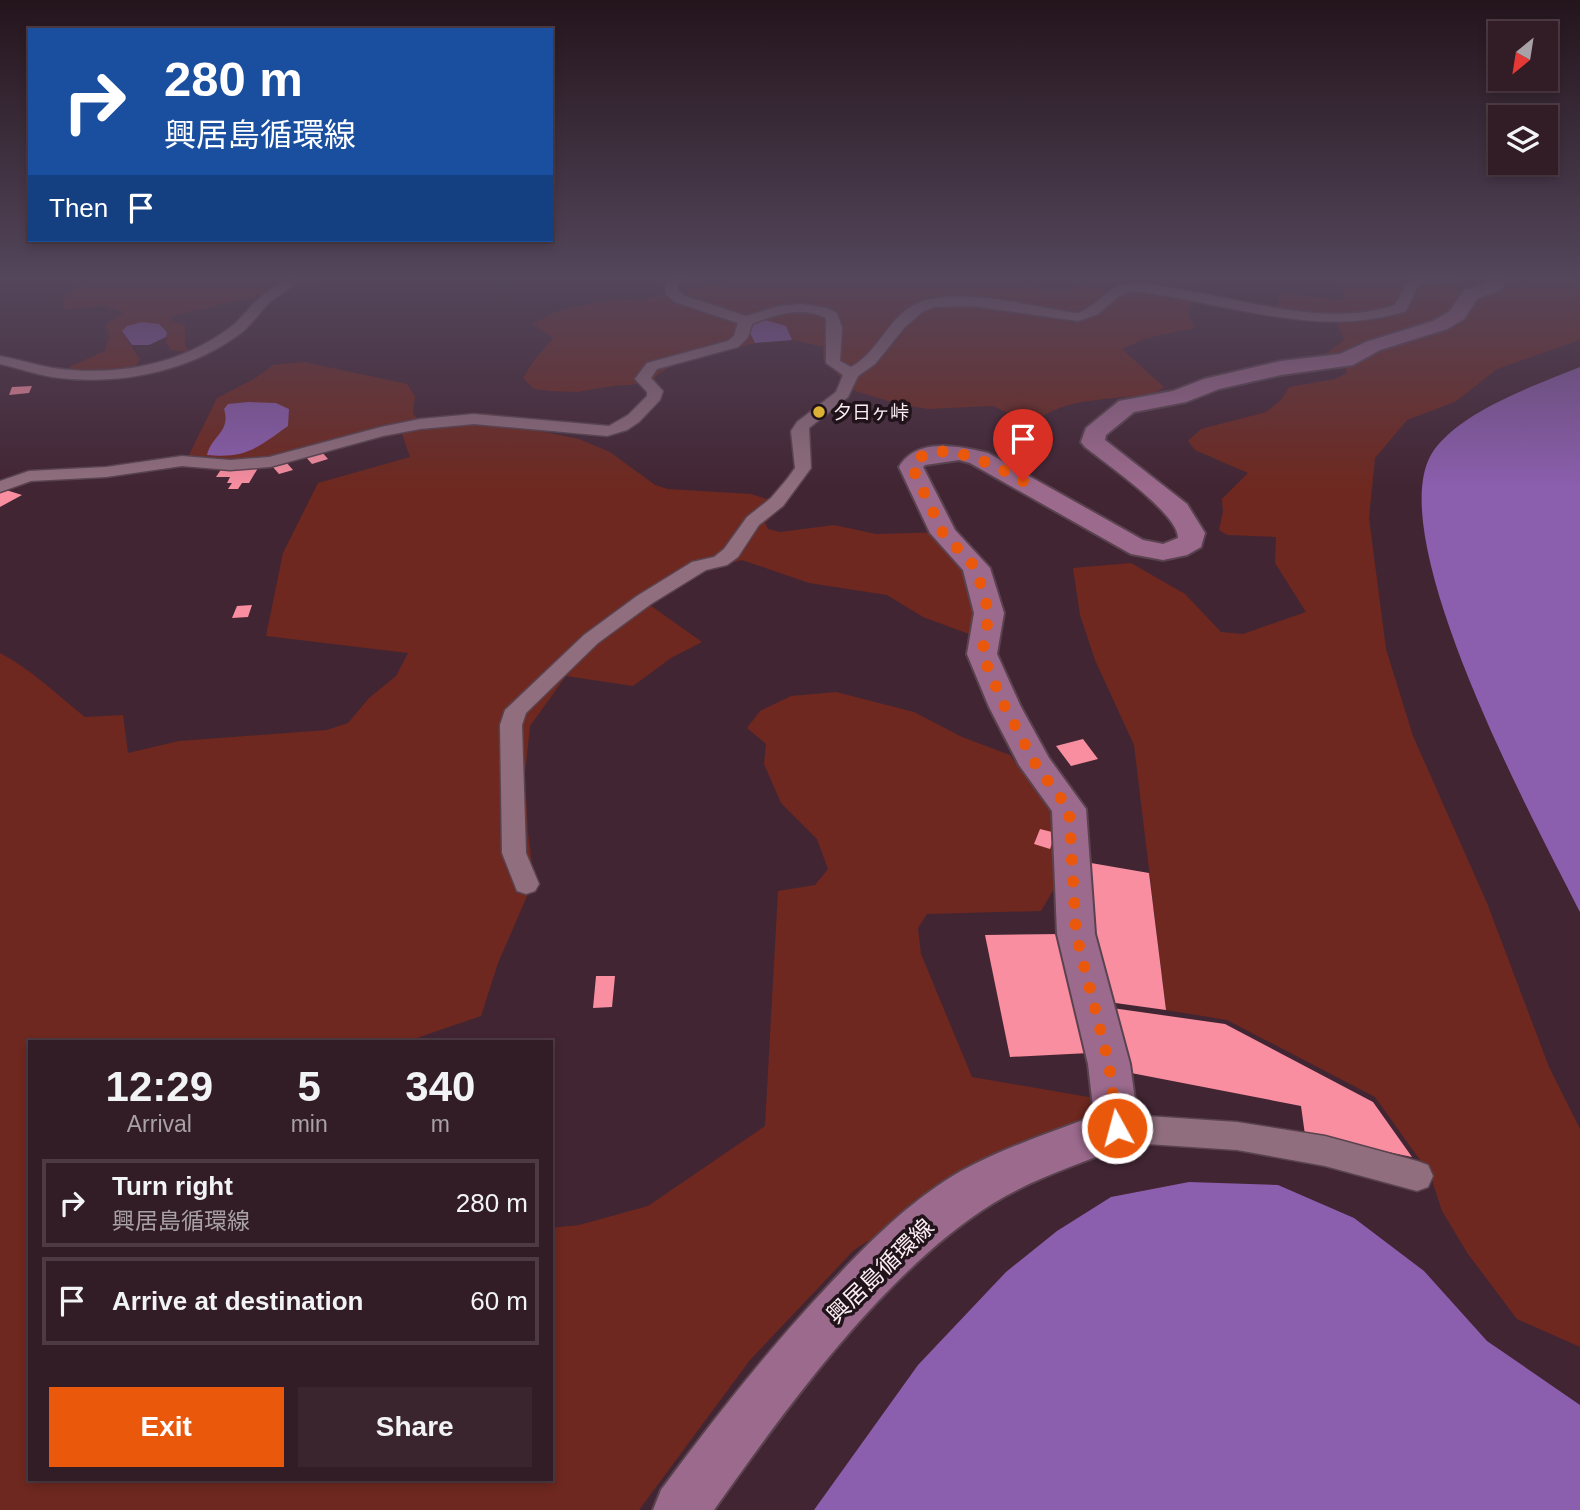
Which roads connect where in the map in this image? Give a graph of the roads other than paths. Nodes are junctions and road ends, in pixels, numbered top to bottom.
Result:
1 (208, 346) edge
2 (724, 346) edge
3 (831, 346) edge
4 (883, 346) edge
5 (1372, 346) edge
6 (0, 360) edge
7 (851, 373) junction
8 (0, 487) edge
9 (526, 884) dead end
10 (1117, 1128) junction
11 (1417, 1175) dead end
12 (681, 1510) edge

1 - 6 street
2 - 8 street
3 - 7 street
4 - 7 street
5 - 10 main road
7 - 9 street
10 - 11 street
10 - 12 main road, 興居島循環線

